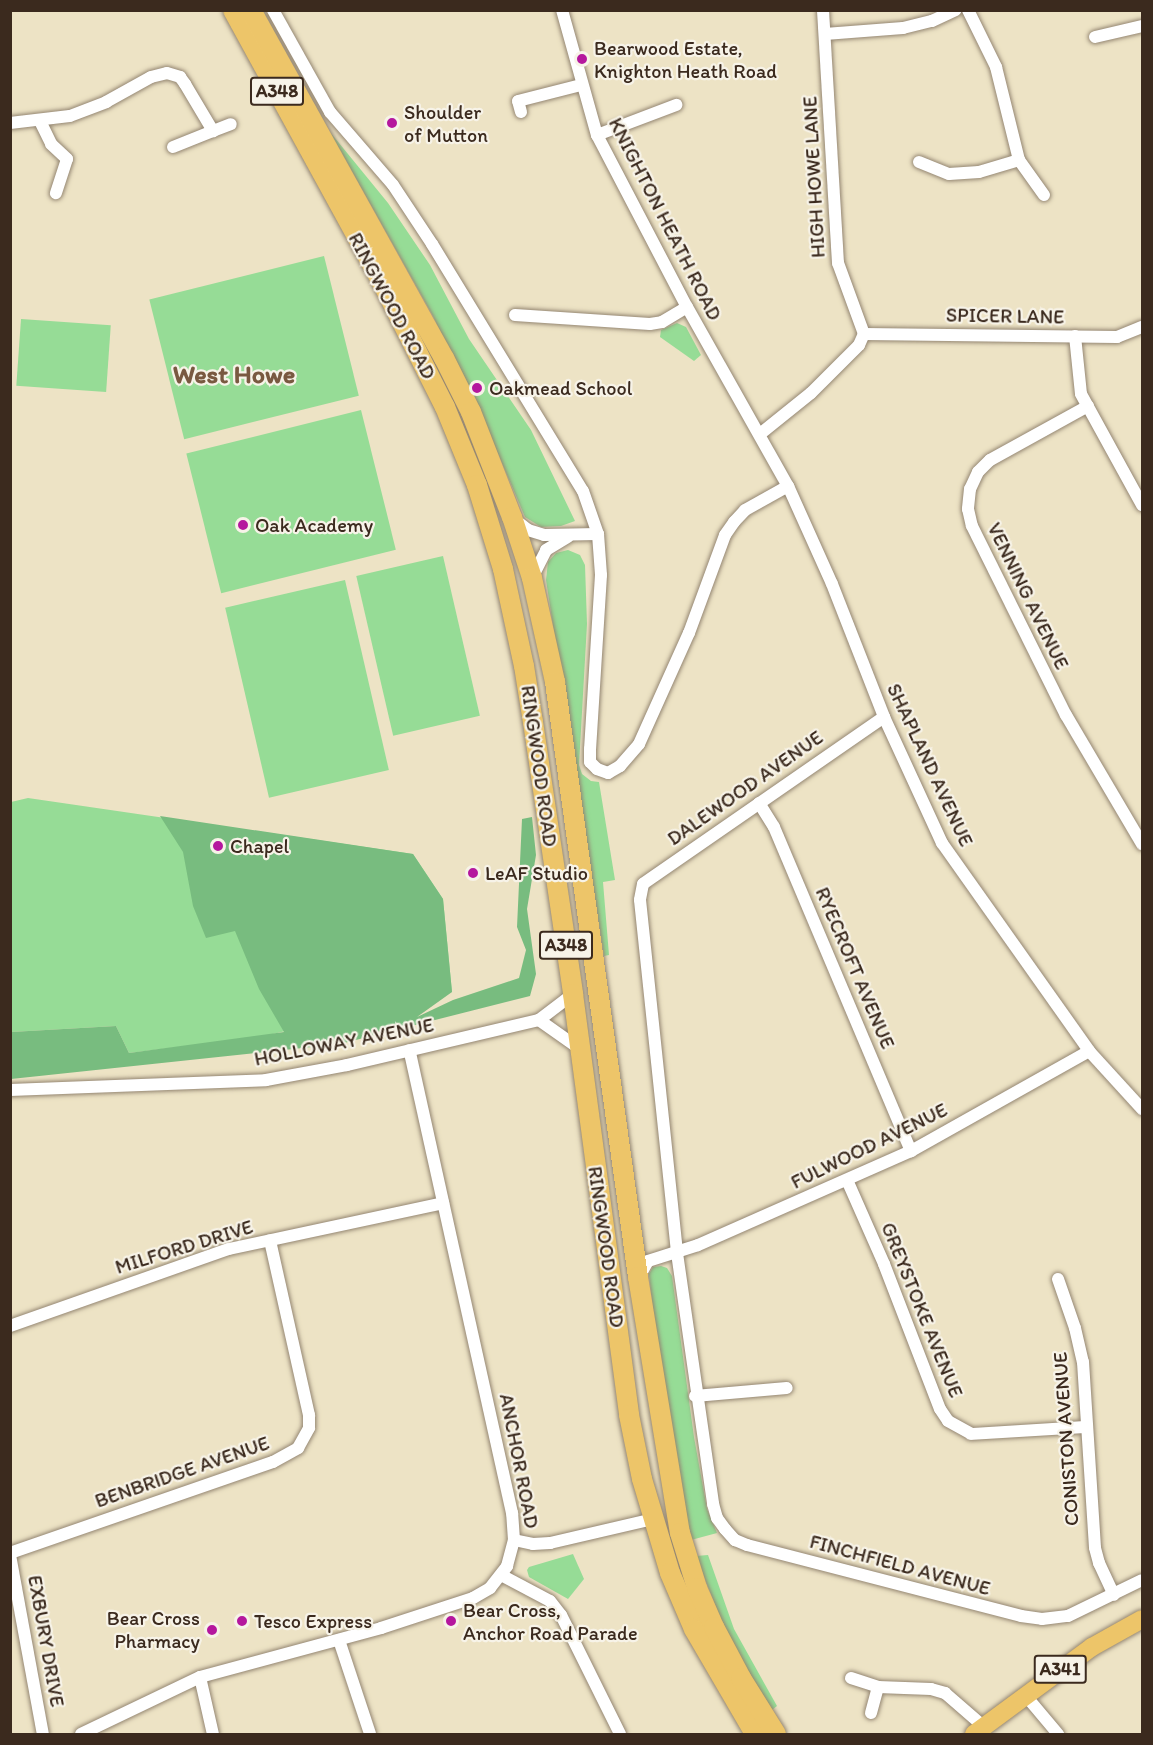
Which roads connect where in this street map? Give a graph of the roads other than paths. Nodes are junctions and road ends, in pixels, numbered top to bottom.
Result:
1 (233, 10) edge
2 (251, 10) edge
3 (273, 10) edge
4 (562, 10) edge
5 (823, 10) edge
6 (956, 10) edge
7 (968, 10) edge
8 (1143, 26) edge
9 (825, 34) junction
10 (1095, 38) dead end
11 (581, 85) junction
12 (518, 101) dead end
13 (676, 105) dead end
14 (40, 121) junction
15 (10, 123) edge
16 (231, 124) dead end
17 (213, 131) junction
18 (597, 135) junction
19 (174, 147) dead end
20 (1019, 160) junction
21 (919, 162) dead end
22 (56, 193) dead end
23 (1044, 195) dead end
24 (687, 307) junction
25 (515, 315) dead end
26 (1143, 327) edge
27 (864, 334) junction
28 (1075, 336) junction
29 (1088, 406) junction
30 (760, 434) junction
31 (788, 486) junction
32 (1143, 505) edge
33 (512, 517) junction
34 (598, 534) junction
35 (569, 536) junction
36 (532, 578) junction
37 (884, 717) junction
38 (759, 803) junction
39 (1143, 843) edge
40 (573, 994) junction
41 (539, 1020) junction
42 (580, 1049) junction
43 (409, 1050) junction
44 (1089, 1051) junction
45 (10, 1090) edge
46 (1140, 1101) edge
47 (911, 1151) junction
48 (847, 1180) junction
49 (443, 1203) junction
50 (270, 1240) junction
51 (635, 1240) junction
52 (677, 1253) junction
53 (657, 1257) junction
54 (638, 1277) junction
55 (1058, 1279) dead end
56 (10, 1326) edge
57 (787, 1388) dead end
58 (696, 1396) junction
59 (1087, 1427) junction
60 (653, 1519) junction
61 (514, 1540) junction
62 (10, 1554) edge
63 (501, 1575) junction
64 (1143, 1580) edge
65 (1114, 1595) junction
66 (1143, 1619) edge
67 (339, 1640) junction
68 (200, 1677) junction
69 (851, 1678) dead end
70 (878, 1687) junction
71 (1026, 1696) junction
72 (871, 1713) dead end
73 (979, 1730) edge
74 (43, 1734) edge
75 (81, 1734) edge
76 (213, 1734) edge
77 (370, 1734) edge
78 (620, 1734) edge
79 (755, 1734) edge
80 (776, 1734) edge
81 (1058, 1734) edge

1 - 40 highway, RINGWOOD ROAD / A348
2 - 33 highway, RINGWOOD ROAD / A348
3 - 34 street
4 - 11 street, KNIGHTON HEATH ROAD
5 - 9 street, HIGH HOWE LANE
6 - 9 street
7 - 20 street
8 - 10 street
9 - 27 street, HIGH HOWE LANE
11 - 12 street
11 - 18 street, KNIGHTON HEATH ROAD
13 - 18 street
14 - 15 street
14 - 17 street
14 - 22 street
16 - 17 street
17 - 19 street
18 - 24 street, KNIGHTON HEATH ROAD
20 - 21 street
20 - 23 street
24 - 25 street
24 - 30 street, KNIGHTON HEATH ROAD
26 - 28 street, SPICER LANE
27 - 28 street, SPICER LANE
27 - 30 street
28 - 29 street
29 - 32 street
29 - 39 street, VENNING AVENUE
30 - 31 street, SHAPLAND AVENUE
31 - 34 street
31 - 37 street, SHAPLAND AVENUE
33 - 35 street
33 - 36 highway, RINGWOOD ROAD / A348
34 - 35 street
35 - 36 street
36 - 51 highway, RINGWOOD ROAD / A348
37 - 38 street, DALEWOOD AVENUE
37 - 44 street, SHAPLAND AVENUE
38 - 47 street, RYECROFT AVENUE
38 - 52 street, DALEWOOD AVENUE
40 - 41 street, HOLLOWAY AVENUE
40 - 42 highway, RINGWOOD ROAD / A348
41 - 42 street
41 - 43 street, HOLLOWAY AVENUE
42 - 60 highway, RINGWOOD ROAD / A348
43 - 45 street, HOLLOWAY AVENUE
43 - 49 street, ANCHOR ROAD
44 - 46 street, SHAPLAND AVENUE
44 - 47 street, FULWOOD AVENUE
47 - 48 street, FULWOOD AVENUE
48 - 52 street, FULWOOD AVENUE
48 - 59 street, GREYSTOKE AVENUE
49 - 50 street, MILFORD DRIVE
49 - 61 street, ANCHOR ROAD
50 - 56 street, MILFORD DRIVE
50 - 62 street, BENBRIDGE AVENUE
51 - 53 street
51 - 54 highway, RINGWOOD ROAD / A348
52 - 53 street, FULWOOD AVENUE
52 - 58 street
53 - 54 street
54 - 80 highway, RINGWOOD ROAD / A348
55 - 59 street, CONISTON AVENUE
57 - 58 street
58 - 65 street, FINCHFIELD AVENUE
59 - 65 street, CONISTON AVENUE
60 - 61 street
60 - 79 highway, RINGWOOD ROAD / A348
61 - 63 street, ANCHOR ROAD
62 - 74 street, EXBURY DRIVE
63 - 67 street, ANCHOR ROAD
63 - 78 street
64 - 65 street, FINCHFIELD AVENUE
66 - 71 main road, A341
67 - 68 street, ANCHOR ROAD
67 - 77 street
68 - 75 street, ANCHOR ROAD
68 - 76 street
69 - 70 street
70 - 72 street
70 - 73 street
71 - 73 main road, A341
71 - 81 street

